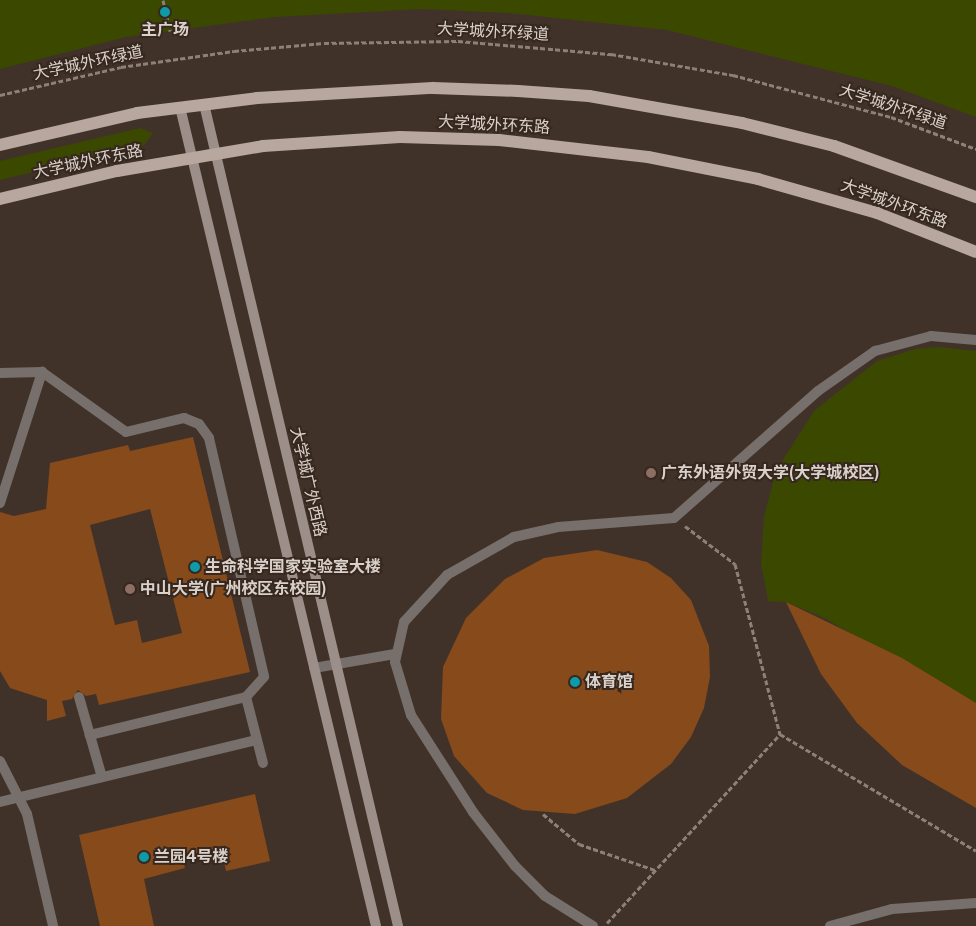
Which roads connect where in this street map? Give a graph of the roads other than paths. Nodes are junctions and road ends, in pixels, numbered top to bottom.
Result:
1 (204, 104) junction
2 (180, 107) junction
3 (0, 145) edge
4 (215, 154) junction
5 (193, 157) junction
6 (976, 197) edge
7 (0, 199) edge
8 (976, 252) edge
9 (976, 340) edge
10 (42, 372) junction
11 (0, 373) edge
12 (0, 503) edge
13 (395, 654) junction
14 (336, 664) junction
15 (314, 668) junction
16 (79, 697) dead end
17 (246, 697) junction
18 (90, 735) junction
19 (258, 740) junction
20 (0, 761) edge
21 (263, 763) dead end
22 (102, 778) junction
23 (21, 797) junction
24 (0, 802) edge
25 (976, 903) edge
26 (53, 926) edge
27 (376, 926) edge
28 (398, 926) edge
29 (593, 926) edge
30 (830, 926) edge

1 - 2 main road, 大学城外环东路
1 - 4 main road, 大学城广外西路
1 - 6 main road, 大学城外环东路
2 - 3 main road, 大学城外环东路
2 - 5 main road
4 - 5 main road, 大学城外环东路
4 - 8 main road, 大学城外环东路
4 - 14 main road, 大学城广外西路
5 - 7 main road, 大学城外环东路
5 - 15 main road
9 - 13 lane
10 - 11 lane
10 - 12 lane
10 - 17 lane
13 - 14 lane
13 - 29 lane
14 - 15 lane
14 - 28 main road, 大学城广外西路
15 - 27 main road
16 - 18 lane
17 - 18 lane
17 - 19 lane
18 - 22 lane
19 - 21 lane
19 - 22 lane
20 - 23 lane
22 - 23 lane
23 - 24 lane
23 - 26 lane
25 - 30 lane

